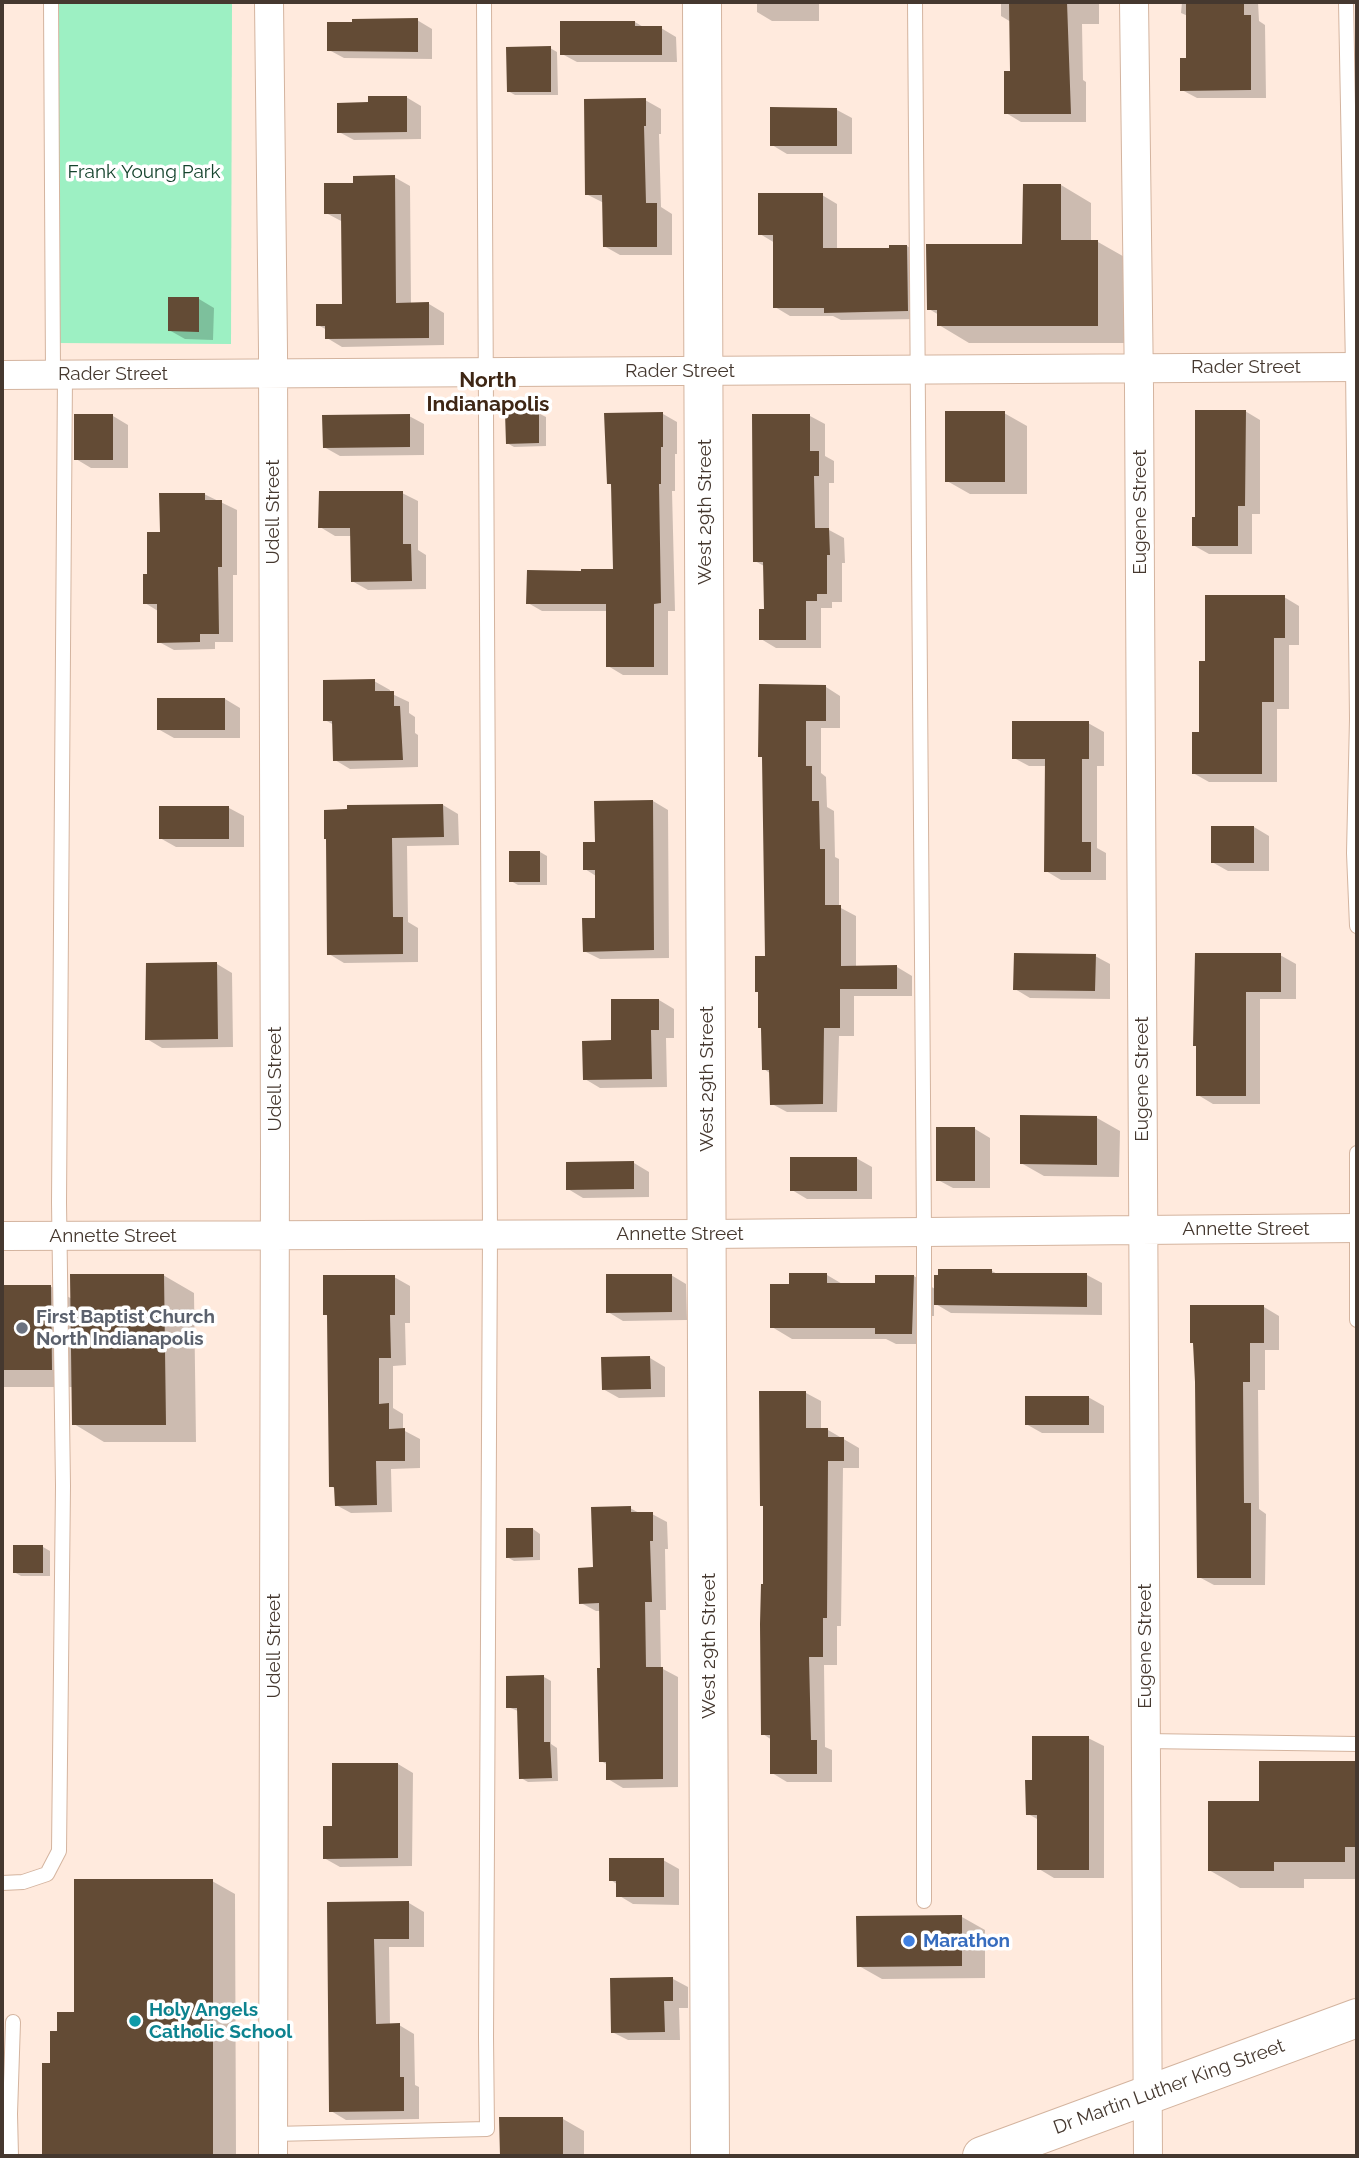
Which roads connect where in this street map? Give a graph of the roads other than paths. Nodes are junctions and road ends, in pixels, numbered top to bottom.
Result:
1 (51, 2) edge
2 (270, 2) edge
3 (484, 2) edge
4 (702, 2) edge
5 (915, 2) edge
6 (1134, 2) edge
7 (1346, 2) edge
8 (1355, 367) edge
9 (1139, 368) junction
10 (918, 369) junction
11 (704, 371) junction
12 (487, 372) junction
13 (273, 373) junction
14 (59, 374) junction
15 (2, 375) edge
16 (1357, 926) edge
17 (1357, 1153) edge
18 (1357, 1228) edge
19 (1142, 1230) junction
20 (924, 1231) junction
21 (490, 1234) junction
22 (708, 1234) junction
23 (274, 1235) junction
24 (2, 1236) edge
25 (59, 1236) junction
26 (1357, 1320) edge
27 (1146, 1741) junction
28 (1357, 1744) edge
29 (2, 1883) edge
30 (924, 1900) dead end
31 (1357, 2018) edge
32 (13, 2022) dead end
33 (1148, 2094) junction
34 (6, 2113) edge
35 (273, 2145) edge
36 (11, 2156) edge
37 (710, 2156) edge
38 (982, 2156) edge
39 (1148, 2156) edge

1 - 14 lane
2 - 13 street, Udell Street
3 - 12 lane
4 - 11 main road, West 29th Street
5 - 10 lane
6 - 9 street, Eugene Street
7 - 8 lane
8 - 9 street, Rader Street
8 - 16 lane
9 - 10 street, Rader Street
9 - 19 street, Eugene Street
10 - 11 street, Rader Street
10 - 20 lane
11 - 12 street, Rader Street
11 - 22 main road, West 29th Street
12 - 13 street, Rader Street
12 - 21 lane
13 - 14 street, Rader Street
13 - 23 street, Udell Street
14 - 15 street, Rader Street
14 - 25 lane
17 - 18 lane
18 - 19 street, Annette Street
18 - 26 lane
19 - 20 street, Annette Street
19 - 27 street, Eugene Street
20 - 22 street, Annette Street
20 - 30 lane
21 - 22 street, Annette Street
21 - 23 street, Annette Street
21 - 35 lane
22 - 37 main road, West 29th Street
23 - 25 street, Annette Street
23 - 35 street, Udell Street
24 - 25 street, Annette Street
25 - 29 lane
27 - 28 lane
27 - 33 street, Eugene Street
31 - 33 main road, Dr Martin Luther King Street
32 - 34 lane
33 - 38 main road, Dr Martin Luther King Street
33 - 39 street, Eugene Street
34 - 36 lane

